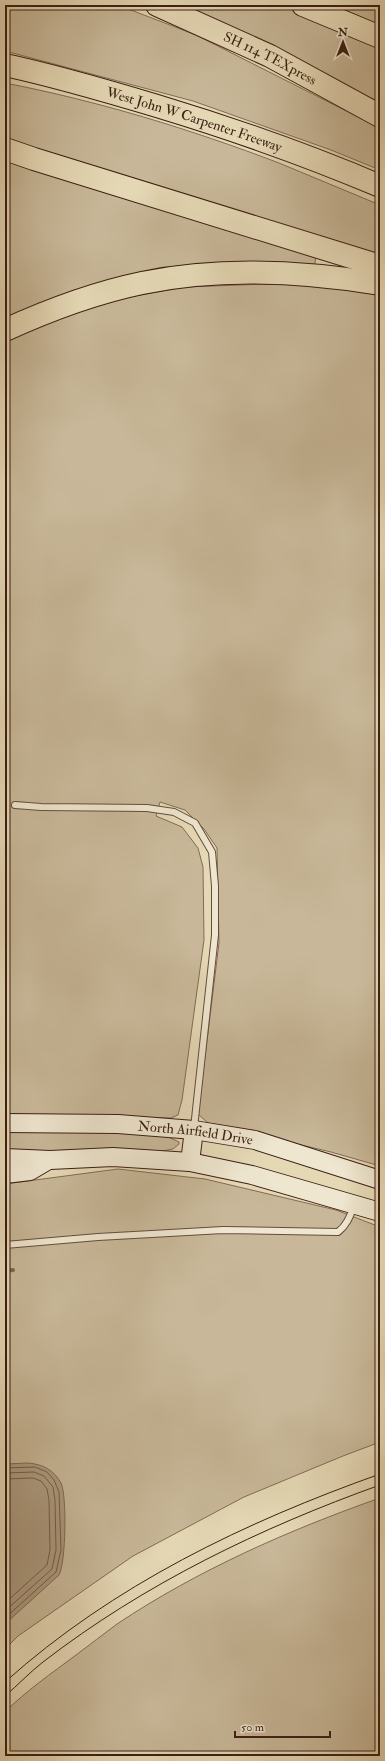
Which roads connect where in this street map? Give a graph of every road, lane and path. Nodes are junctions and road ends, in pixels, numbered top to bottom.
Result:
1 (157, 5) edge
2 (303, 5) edge
3 (380, 37) edge
4 (5, 65) edge
5 (380, 116) edge
6 (5, 149) edge
7 (380, 186) edge
8 (380, 266) edge
9 (380, 284) edge
10 (5, 330) edge
11 (15, 805) dead end
12 (5, 1123) edge
13 (194, 1130) junction
14 (5, 1158) edge
15 (50, 1160) junction
16 (190, 1162) junction
17 (5, 1174) edge
18 (380, 1180) edge
19 (354, 1205) junction
20 (380, 1212) edge
21 (5, 1245) edge

1 - 5 highway, SH 114 TEXpress
2 - 3 highway
4 - 7 highway, West John W Carpenter Freeway
6 - 8 highway
9 - 10 highway
11 - 13 lane
12 - 13 main road, North Airfield Drive
13 - 16 main road
13 - 18 main road, North Airfield Drive
14 - 15 main road, North Airfield Drive
15 - 16 main road, North Airfield Drive
15 - 17 main road
16 - 19 main road, North Airfield Drive
19 - 20 main road, North Airfield Drive
19 - 21 lane

